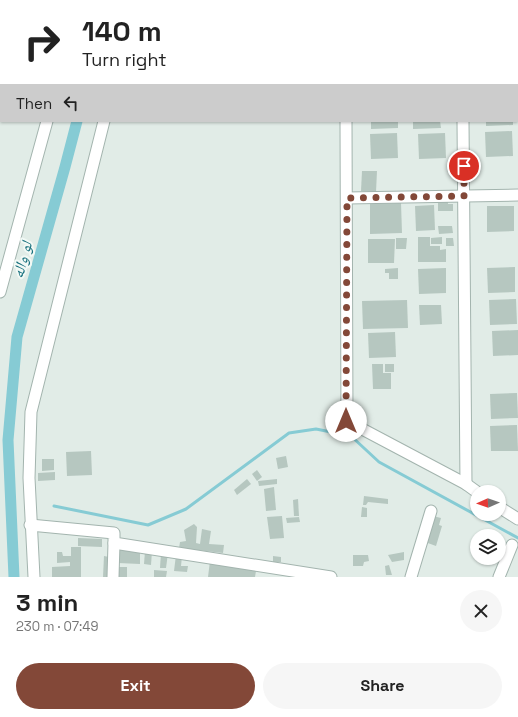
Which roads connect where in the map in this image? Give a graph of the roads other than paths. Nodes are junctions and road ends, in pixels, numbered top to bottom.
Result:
1 (47, 122) edge
2 (104, 122) edge
3 (346, 122) edge
4 (463, 122) edge
5 (464, 196) junction
6 (518, 196) edge
7 (347, 198) junction
8 (0, 292) edge
9 (466, 484) junction
10 (470, 487) edge
11 (431, 510) dead end
12 (506, 511) edge
13 (518, 519) edge
14 (30, 525) junction
15 (114, 543) junction
16 (512, 545) dead end
17 (262, 572) edge
18 (34, 577) edge
19 (113, 577) edge
20 (331, 577) edge
21 (411, 577) edge
22 (499, 577) edge

1 - 8 street
2 - 14 street
3 - 7 street
4 - 5 street
5 - 6 street
5 - 7 street
5 - 9 street
7 - 9 street
9 - 10 street
11 - 21 street
12 - 13 street
14 - 15 street
14 - 18 street
15 - 17 street
15 - 19 street
16 - 22 street
17 - 20 street

